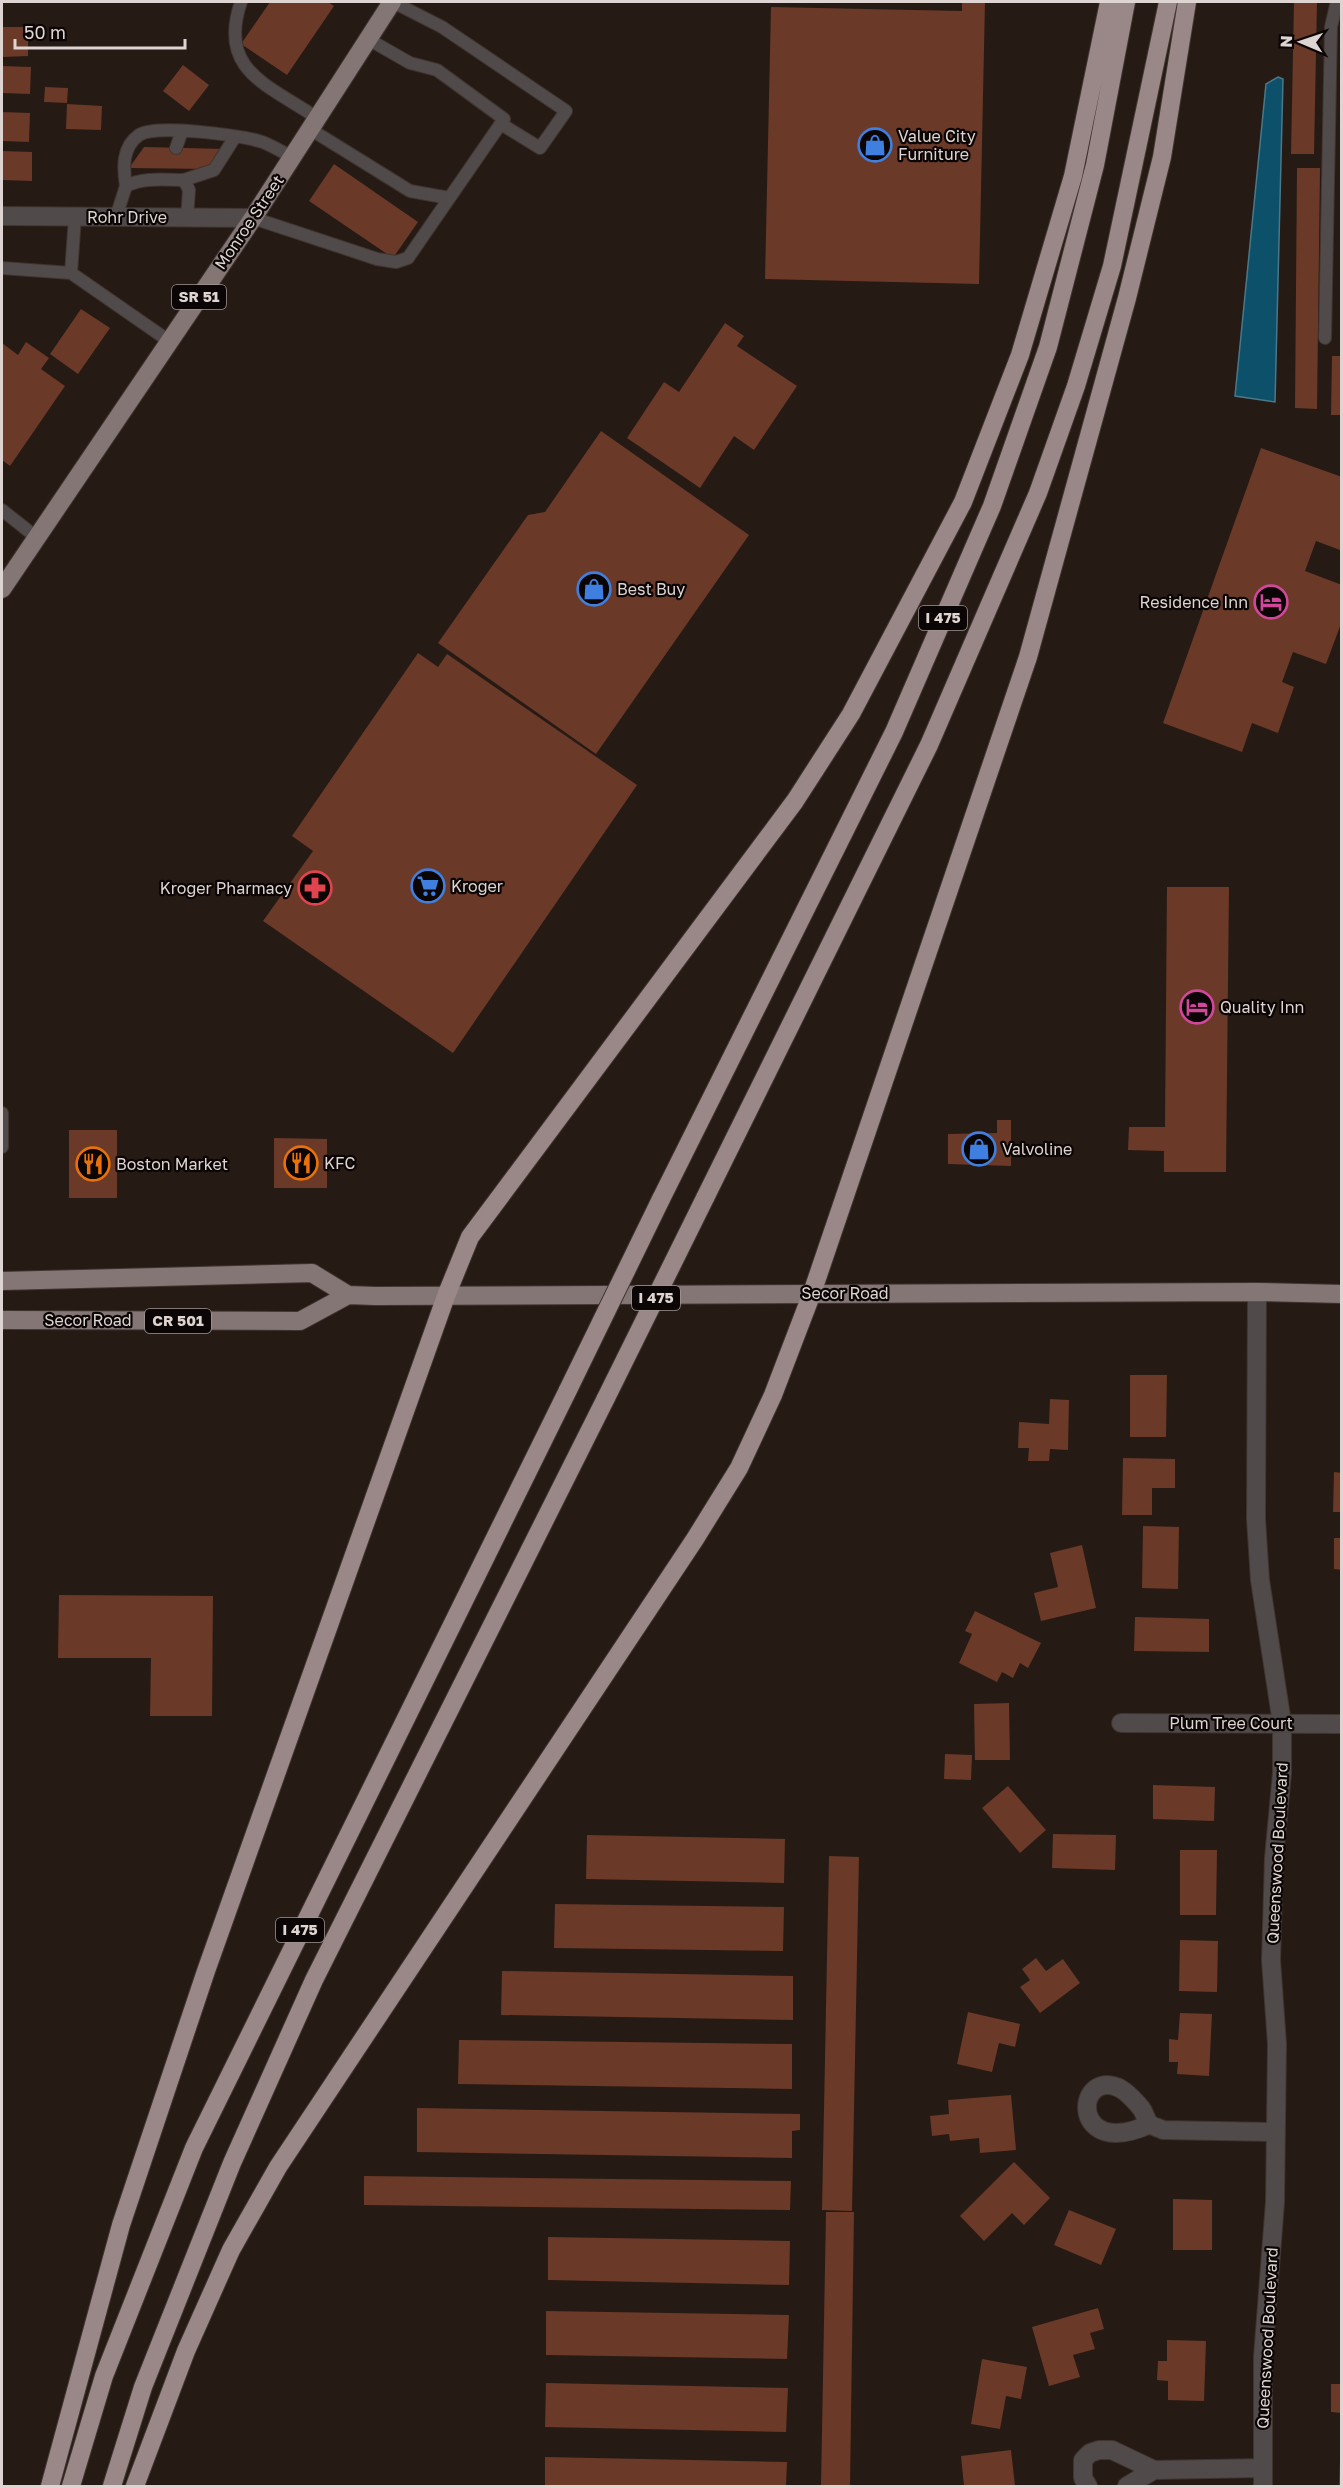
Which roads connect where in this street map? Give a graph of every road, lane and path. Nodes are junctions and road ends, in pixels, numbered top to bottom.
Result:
1 (241, 2) edge
2 (393, 2) edge
3 (1109, 2) edge
4 (1126, 2) edge
5 (1168, 2) edge
6 (1187, 2) edge
7 (1341, 2) edge
8 (368, 39) junction
9 (314, 123) junction
10 (501, 124) junction
11 (182, 131) junction
12 (235, 137) junction
13 (176, 148) dead end
14 (292, 157) junction
15 (184, 180) junction
16 (126, 186) junction
17 (449, 198) junction
18 (2, 216) edge
19 (75, 217) junction
20 (116, 218) junction
21 (187, 218) junction
22 (253, 218) junction
23 (2, 268) edge
24 (71, 273) junction
25 (1325, 338) dead end
26 (169, 341) junction
27 (2, 510) edge
28 (36, 537) junction
29 (2, 588) edge
30 (2, 1113) edge
31 (2, 1147) edge
32 (2, 1281) edge
33 (1257, 1292) junction
34 (812, 1293) junction
35 (1341, 1294) edge
36 (348, 1295) junction
37 (446, 1296) junction
38 (2, 1320) edge
39 (1282, 1722) junction
40 (1121, 1723) dead end
41 (1341, 1724) edge
42 (1150, 2124) dead end
43 (1276, 2132) junction
44 (1154, 2470) junction
45 (1263, 2477) edge
46 (51, 2487) edge
47 (71, 2487) edge
48 (112, 2487) edge
49 (135, 2487) edge
50 (1088, 2487) edge
51 (1127, 2487) edge

1 - 9 lane
2 - 8 main road, Monroe Street / SR 51
2 - 10 lane
3 - 37 highway
4 - 47 highway, I 475, bridge
5 - 48 highway, I 475, bridge
6 - 34 highway
7 - 25 lane
8 - 9 main road, Monroe Street / SR 51
8 - 10 lane
9 - 14 main road, Monroe Street / SR 51
9 - 17 lane
10 - 17 lane
11 - 12 lane
11 - 13 lane
11 - 16 lane
12 - 14 lane
12 - 15 lane
14 - 22 main road, Monroe Street / SR 51
15 - 16 lane
15 - 21 lane
16 - 20 lane
17 - 22 lane
18 - 19 street, Rohr Drive
19 - 20 street, Rohr Drive
19 - 24 lane
20 - 21 street, Rohr Drive
21 - 22 street, Rohr Drive
22 - 26 main road, Monroe Street / SR 51
23 - 24 lane
24 - 26 lane
26 - 28 main road, Monroe Street / SR 51
27 - 28 lane
28 - 29 main road, Monroe Street / SR 51
30 - 31 lane
32 - 36 main road
33 - 34 main road, Secor Road
33 - 35 main road, Secor Road
33 - 39 street, Queenswood Boulevard
34 - 37 main road, Secor Road
34 - 49 highway
36 - 37 main road, Secor Road
36 - 38 main road, Secor Road / CR 501
37 - 46 highway
39 - 40 street, Plum Tree Court
39 - 41 street, Plum Tree Court
39 - 43 street, Queenswood Boulevard
42 - 43 street
43 - 45 street, Queenswood Boulevard
44 - 45 street
44 - 50 street
44 - 51 street

